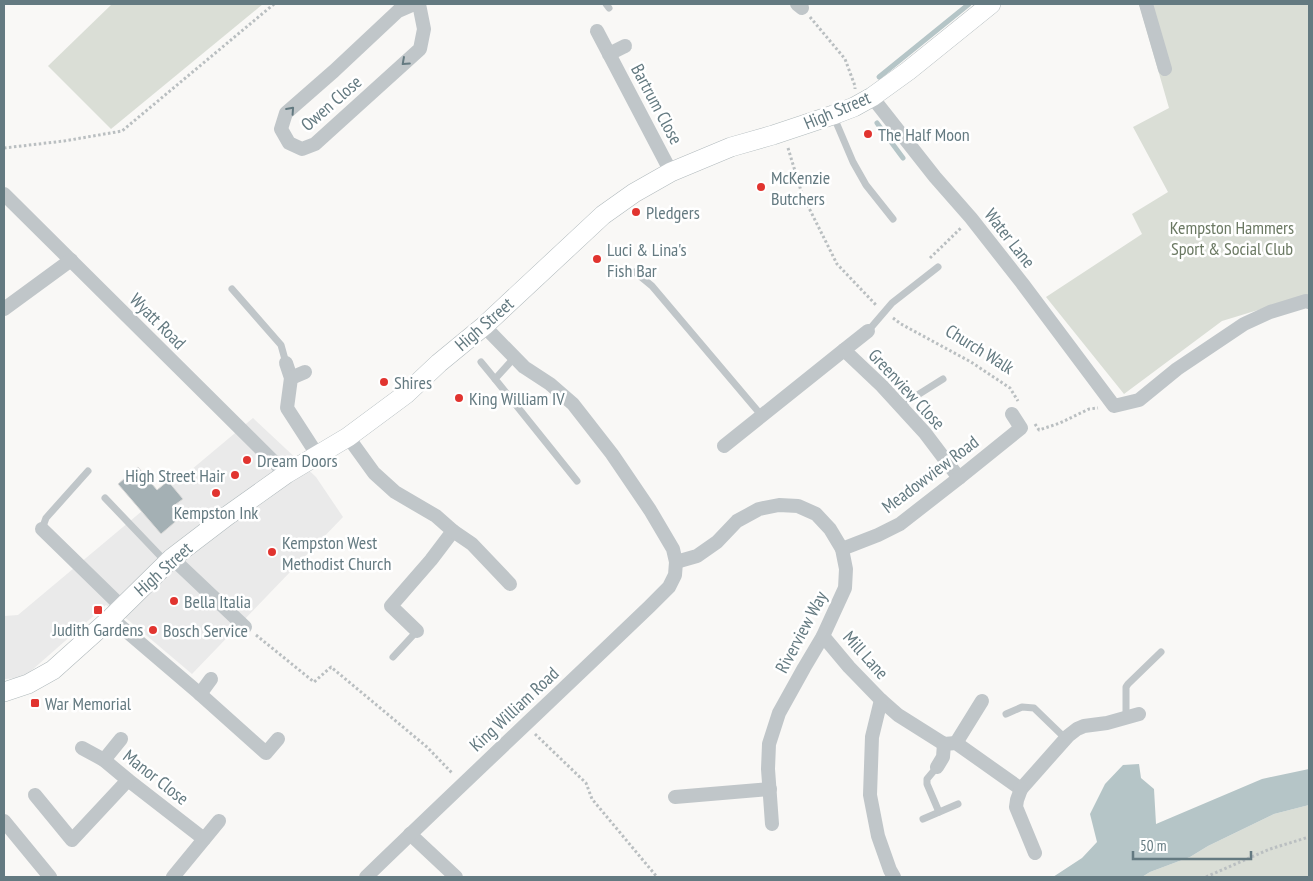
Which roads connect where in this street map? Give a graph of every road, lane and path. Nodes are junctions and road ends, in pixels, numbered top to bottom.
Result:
1 (274, 4) edge
2 (414, 4) edge
3 (419, 4) edge
4 (991, 4) edge
5 (1146, 4) edge
6 (800, 6) edge
7 (598, 31) dead end
8 (625, 46) dead end
9 (609, 54) junction
10 (1165, 69) dead end
11 (872, 97) junction
12 (854, 107) junction
13 (833, 114) junction
14 (783, 132) junction
15 (4, 148) edge
16 (671, 172) junction
17 (4, 194) edge
18 (893, 219) dead end
19 (71, 260) junction
20 (938, 268) dead end
21 (635, 272) dead end
22 (232, 289) dead end
23 (1309, 302) edge
24 (4, 309) edge
25 (885, 312) junction
26 (484, 326) junction
27 (868, 331) joint
28 (844, 350) junction
29 (515, 357) junction
30 (481, 362) dead end
31 (286, 363) joint
32 (305, 372) dead end
33 (291, 378) junction
34 (495, 379) junction
35 (943, 379) dead end
36 (900, 406) junction
37 (1114, 406) junction
38 (1016, 408) joint
39 (762, 416) junction
40 (1034, 423) dead end
41 (348, 437) junction
42 (724, 446) dead end
43 (318, 456) junction
44 (88, 471) dead end
45 (286, 474) junction
46 (959, 478) junction
47 (577, 480) dead end
48 (105, 498) dead end
49 (42, 529) joint
50 (453, 530) junction
51 (842, 549) junction
52 (169, 560) junction
53 (676, 562) junction
54 (510, 584) dead end
55 (116, 612) junction
56 (245, 627) joint
57 (417, 631) joint
58 (823, 636) junction
59 (1161, 652) dead end
60 (393, 657) dead end
61 (211, 679) dead end
62 (4, 692) edge
63 (200, 694) junction
64 (881, 700) junction
65 (982, 701) dead end
66 (1006, 714) dead end
67 (1132, 716) joint
68 (525, 725) junction
69 (121, 738) dead end
70 (278, 739) dead end
71 (1066, 739) junction
72 (950, 744) junction
73 (82, 748) dead end
74 (104, 760) junction
75 (937, 767) joint
76 (128, 780) junction
77 (462, 783) junction
78 (770, 789) junction
79 (1021, 789) junction
80 (35, 795) dead end
81 (675, 797) dead end
82 (958, 804) dead end
83 (939, 812) junction
84 (923, 819) dead end
85 (4, 821) edge
86 (219, 821) dead end
87 (772, 824) dead end
88 (410, 834) junction
89 (1309, 837) edge
90 (204, 838) junction
91 (1035, 853) dead end
92 (50, 877) edge
93 (173, 877) edge
94 (366, 877) edge
95 (456, 877) edge
96 (656, 877) edge
97 (894, 877) edge
98 (1206, 877) edge

1 - 15 path
3 -> 2 street, Owen Close
4 - 11 main road, High Street
5 - 10 street
6 - 12 path
7 - 9 street, Bartrum Close
8 - 9 street, Bartrum Close
9 - 16 street, Bartrum Close
11 - 12 main road, High Street
11 - 37 street, Water Lane
12 - 13 main road, High Street
13 - 14 main road, High Street
13 - 18 lane
14 - 16 main road, High Street
14 - 25 path, Church Walk
16 - 26 main road, High Street
17 - 19 street, Wyatt Road
19 - 24 street
19 - 45 street, Wyatt Road
20 - 25 lane
21 - 39 lane
22 - 31 lane
23 - 37 street
25 - 27 lane
25 - 38 path, Church Walk
26 - 29 street
26 - 41 main road, High Street
27 - 28 street, Greenview Close
28 - 36 street, Greenview Close
28 - 39 street, Greenview Close
29 - 34 lane
29 - 53 street
30 - 34 lane
31 - 33 street
32 - 33 street
33 - 43 street
34 - 47 lane
35 - 36 lane
36 - 46 street, Greenview Close
37 - 40 path
38 - 46 street, Meadowview Road
39 - 42 street, Greenview Close
41 - 43 main road, High Street
41 - 50 street
43 - 45 main road, High Street
44 - 49 lane
45 - 52 main road, High Street
46 - 51 street, Meadowview Road
48 - 52 lane
49 - 55 street
50 - 54 street
50 - 57 street
51 - 53 street, Riverview Way
51 - 58 street, Riverview Way
52 - 55 main road, High Street
52 - 56 street
53 - 68 street, King William Road
55 - 62 main road, High Street
55 - 63 street
56 - 77 path
57 - 60 lane
58 - 64 street, Mill Lane
58 - 78 street, Riverview Way
59 - 67 lane
61 - 63 street
63 - 70 street
64 - 72 street, Mill Lane
64 - 97 street
65 - 72 street
66 - 71 lane
67 - 71 street
68 - 77 street, King William Road
68 - 96 path
69 - 74 street
71 - 79 street
72 - 75 street
72 - 79 street, Mill Lane
73 - 74 street, Manor Close
74 - 76 street, Manor Close
75 - 83 lane
76 - 80 street
76 - 90 street, Manor Close
77 - 88 street, King William Road
78 - 81 street
78 - 87 street, Riverview Way
79 - 91 street
82 - 83 lane
83 - 84 lane
85 - 92 street
86 - 90 street
88 - 94 street, King William Road
88 - 95 street
89 - 98 path
90 - 93 street

